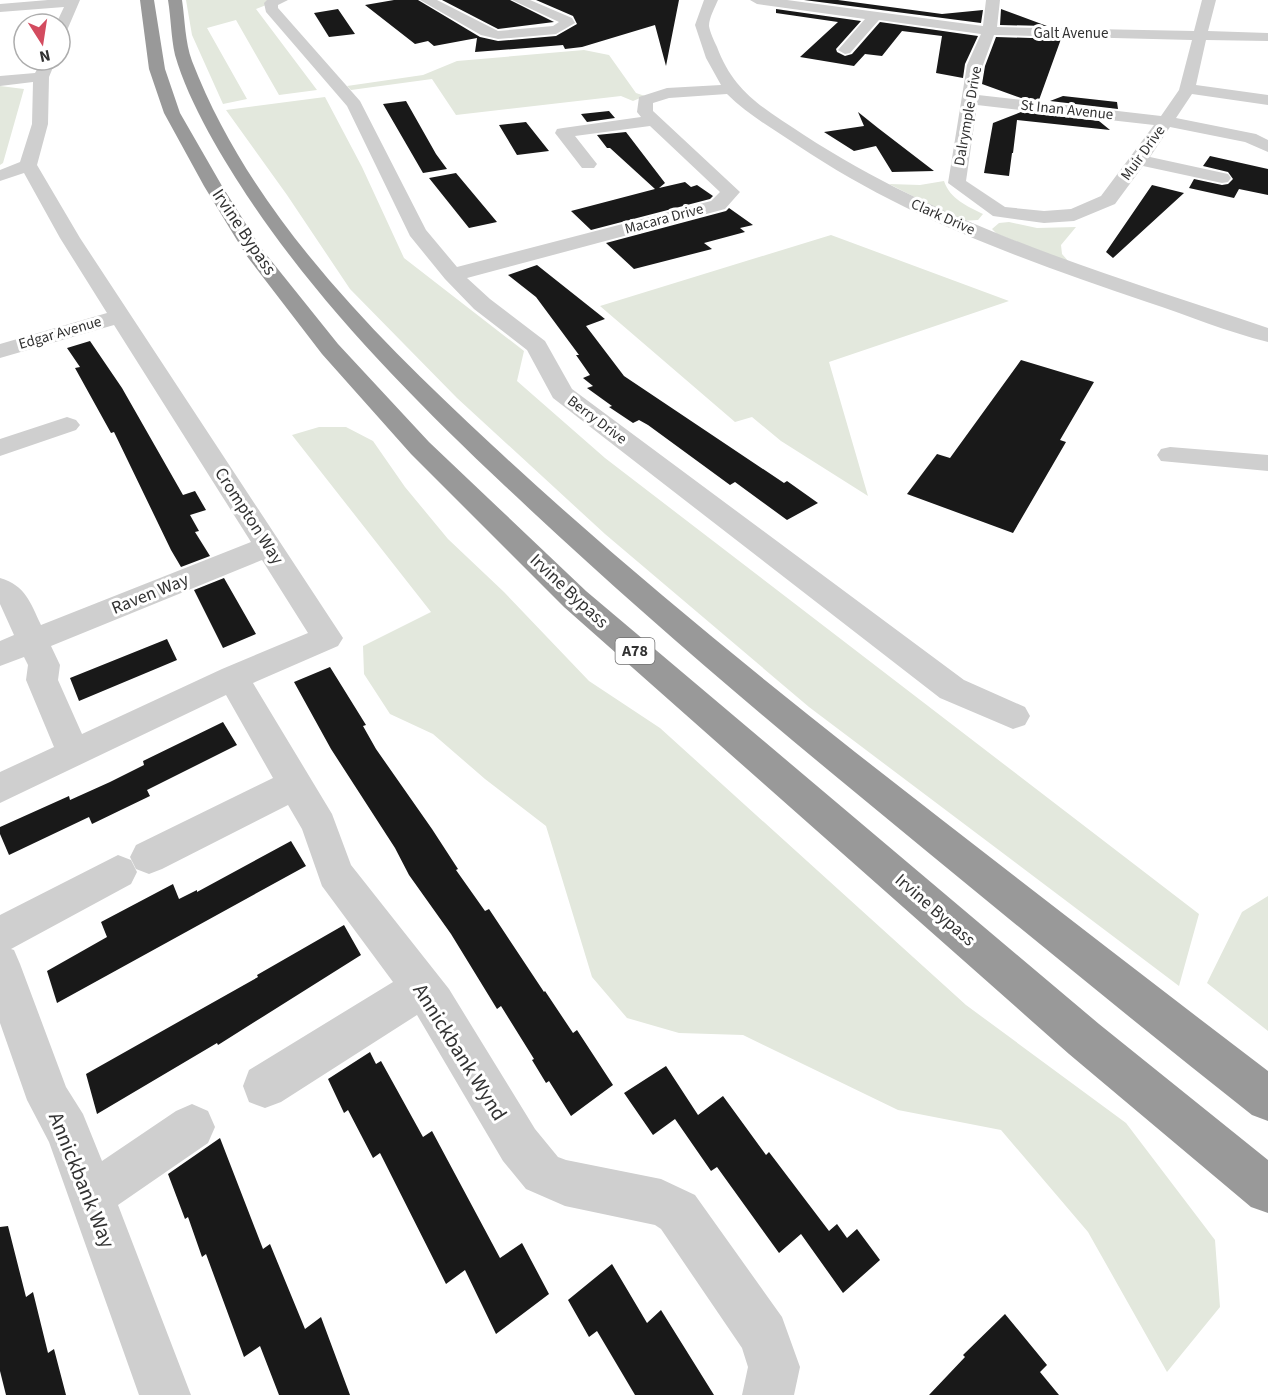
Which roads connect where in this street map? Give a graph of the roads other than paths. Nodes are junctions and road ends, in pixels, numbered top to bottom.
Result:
1 (147, 0) edge
2 (175, 0) edge
3 (281, 0) edge
4 (427, 0) edge
5 (519, 0) edge
6 (711, 0) edge
7 (757, 0) edge
8 (993, 0) edge
9 (1209, 0) edge
10 (73, 1) edge
11 (0, 8) edge
12 (875, 16) junction
13 (989, 31) junction
14 (1201, 34) junction
15 (1268, 37) edge
16 (845, 50) dead end
17 (34, 72) edge
18 (45, 72) edge
19 (0, 81) edge
20 (731, 89) junction
21 (1187, 89) junction
22 (969, 99) junction
23 (1268, 100) edge
24 (654, 120) junction
25 (1165, 121) junction
26 (1268, 147) edge
27 (1139, 160) junction
28 (588, 164) dead end
29 (27, 165) junction
30 (0, 176) edge
31 (1222, 178) dead end
32 (1000, 212) junction
33 (968, 228) junction
34 (452, 275) junction
35 (120, 316) junction
36 (1268, 335) edge
37 (0, 351) edge
38 (67, 425) dead end
39 (0, 448) edge
40 (1170, 455) dead end
41 (1268, 463) edge
42 (268, 546) junction
43 (0, 589) edge
44 (32, 642) junction
45 (0, 654) edge
46 (233, 678) junction
47 (1013, 716) dead end
48 (74, 754) junction
49 (296, 784) junction
50 (0, 788) edge
51 (0, 934) edge
52 (0, 964) edge
53 (422, 988) junction
54 (265, 1086) dead end
55 (1268, 1099) edge
56 (192, 1127) dead end
57 (1268, 1190) edge
58 (91, 1196) junction
59 (165, 1395) edge
60 (768, 1395) edge

1 - 57 highway, Irvine Bypass / A78
2 - 55 highway, Irvine Bypass / A78
3 - 34 street, Berry Drive
4 - 5 street
6 - 20 street, Clark Drive
7 - 12 street, Galt Avenue
8 - 13 street, Dalrymple Drive
9 - 14 street, Muir Drive
10 - 11 street
12 - 13 street, Galt Avenue
12 - 16 street
13 - 14 street, Galt Avenue
13 - 22 street, Dalrymple Drive
14 - 15 street, Galt Avenue
14 - 21 street, Muir Drive
17 - 19 street
18 - 29 street
20 - 24 street
20 - 33 street, Clark Drive
21 - 23 street
21 - 25 street, Muir Drive
22 - 25 street, St Inan Avenue
22 - 32 street, Dalrymple Drive
24 - 28 street
24 - 34 street, Macara Drive
25 - 26 street, St Inan Avenue
25 - 27 street, Muir Drive
27 - 31 street
27 - 32 street, Muir Drive
29 - 30 street
29 - 35 street, Crompton Way
32 - 33 street
33 - 36 street, Clark Drive
34 - 47 street, Berry Drive
35 - 37 street, Edgar Avenue
35 - 42 street, Crompton Way
38 - 39 street
40 - 41 street
42 - 44 street, Raven Way
42 - 46 street, Crompton Way
43 - 44 street
44 - 45 street, Raven Way
44 - 48 street
46 - 48 street, Crompton Way
46 - 49 street, Annickbank Wynd
48 - 50 street, Crompton Way
49 - 51 street
49 - 53 street, Annickbank Wynd
52 - 58 street, Annickbank Way
53 - 54 street
53 - 60 street, Annickbank Wynd
56 - 58 street
58 - 59 street, Annickbank Way

